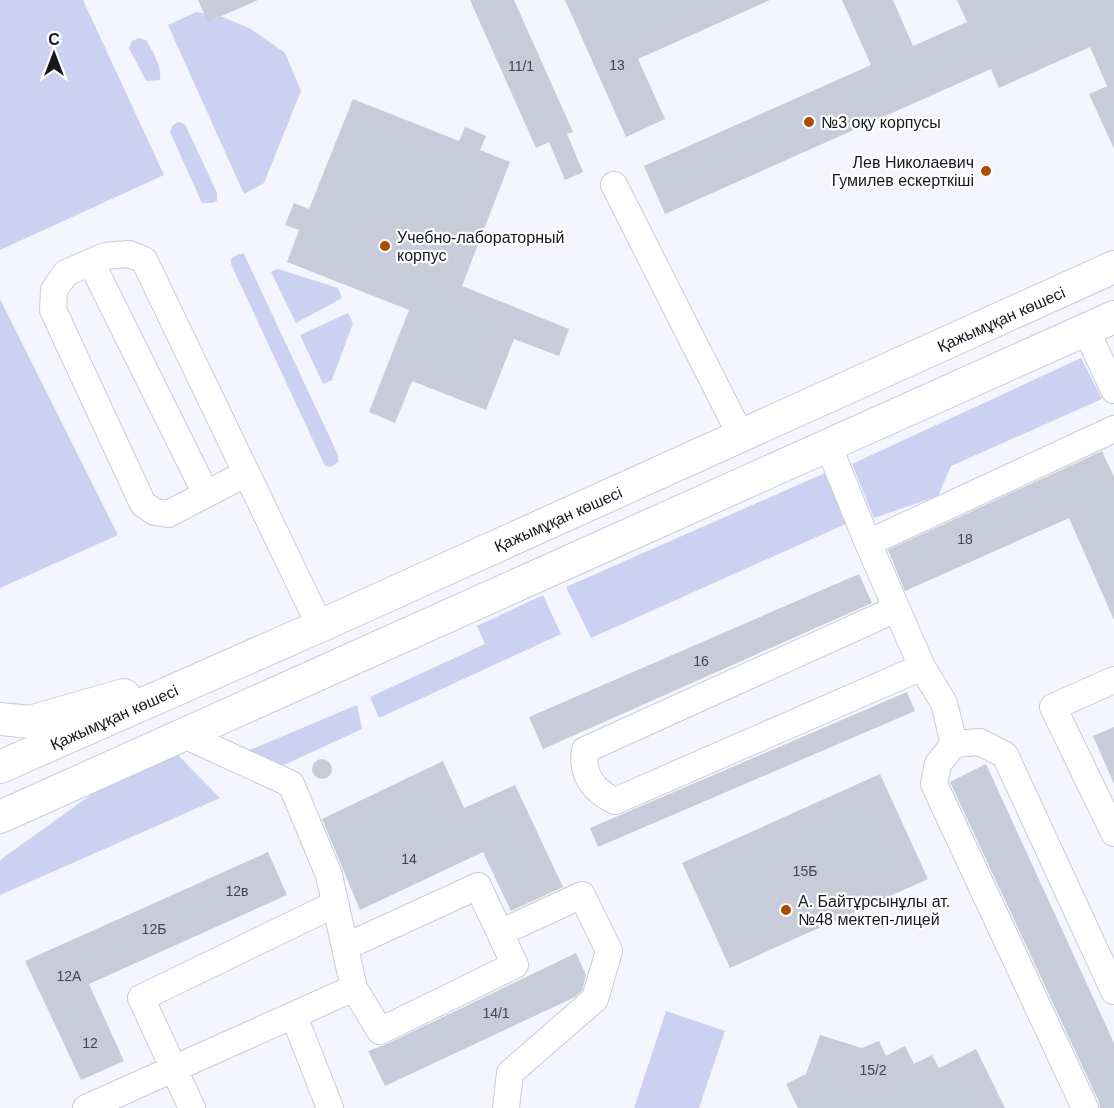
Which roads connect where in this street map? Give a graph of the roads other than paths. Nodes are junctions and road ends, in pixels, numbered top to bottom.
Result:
1 (614, 185) dead end
2 (91, 262) junction
3 (1114, 267) edge
4 (1114, 317) edge
5 (1086, 330) junction
6 (1114, 390) edge
7 (1114, 429) edge
8 (741, 436) junction
9 (828, 445) junction
10 (245, 474) junction
11 (206, 494) junction
12 (868, 543) junction
13 (896, 609) junction
14 (320, 626) junction
15 (243, 660) junction
16 (922, 667) junction
17 (1114, 680) edge
18 (0, 718) edge
19 (184, 735) junction
20 (954, 744) junction
21 (0, 767) edge
22 (105, 770) junction
23 (0, 817) edge
24 (1114, 833) edge
25 (0, 836) edge
26 (336, 904) junction
27 (500, 933) junction
28 (345, 947) junction
29 (354, 988) junction
30 (1114, 991) edge
31 (294, 1016) junction
32 (173, 1068) junction
33 (86, 1108) edge
34 (192, 1108) edge
35 (330, 1108) edge
36 (506, 1108) edge
37 (1085, 1108) edge

1 - 8 street
2 - 10 street
2 - 11 street
2 - 11 street
3 - 8 main road, Қажымұқан көшесі
4 - 5 main road
5 - 6 street
5 - 9 main road
7 - 12 street
8 - 14 main road, Қажымұқан көшесі
9 - 12 street
9 - 19 main road
10 - 11 street
10 - 14 street
12 - 13 street
13 - 16 street
13 - 16 street
14 - 15 main road, Қажымұқан көшесі
15 - 18 main road
15 - 21 main road, Қажымұқан көшесі
16 - 20 street
17 - 24 street
19 - 22 main road
19 - 26 street
20 - 30 street
20 - 37 street
22 - 23 main road
22 - 25 main road
26 - 28 street
26 - 32 street
27 - 28 street
27 - 29 street
27 - 36 street
28 - 29 street
29 - 31 street
31 - 32 street
31 - 35 street
32 - 33 street
32 - 34 street

